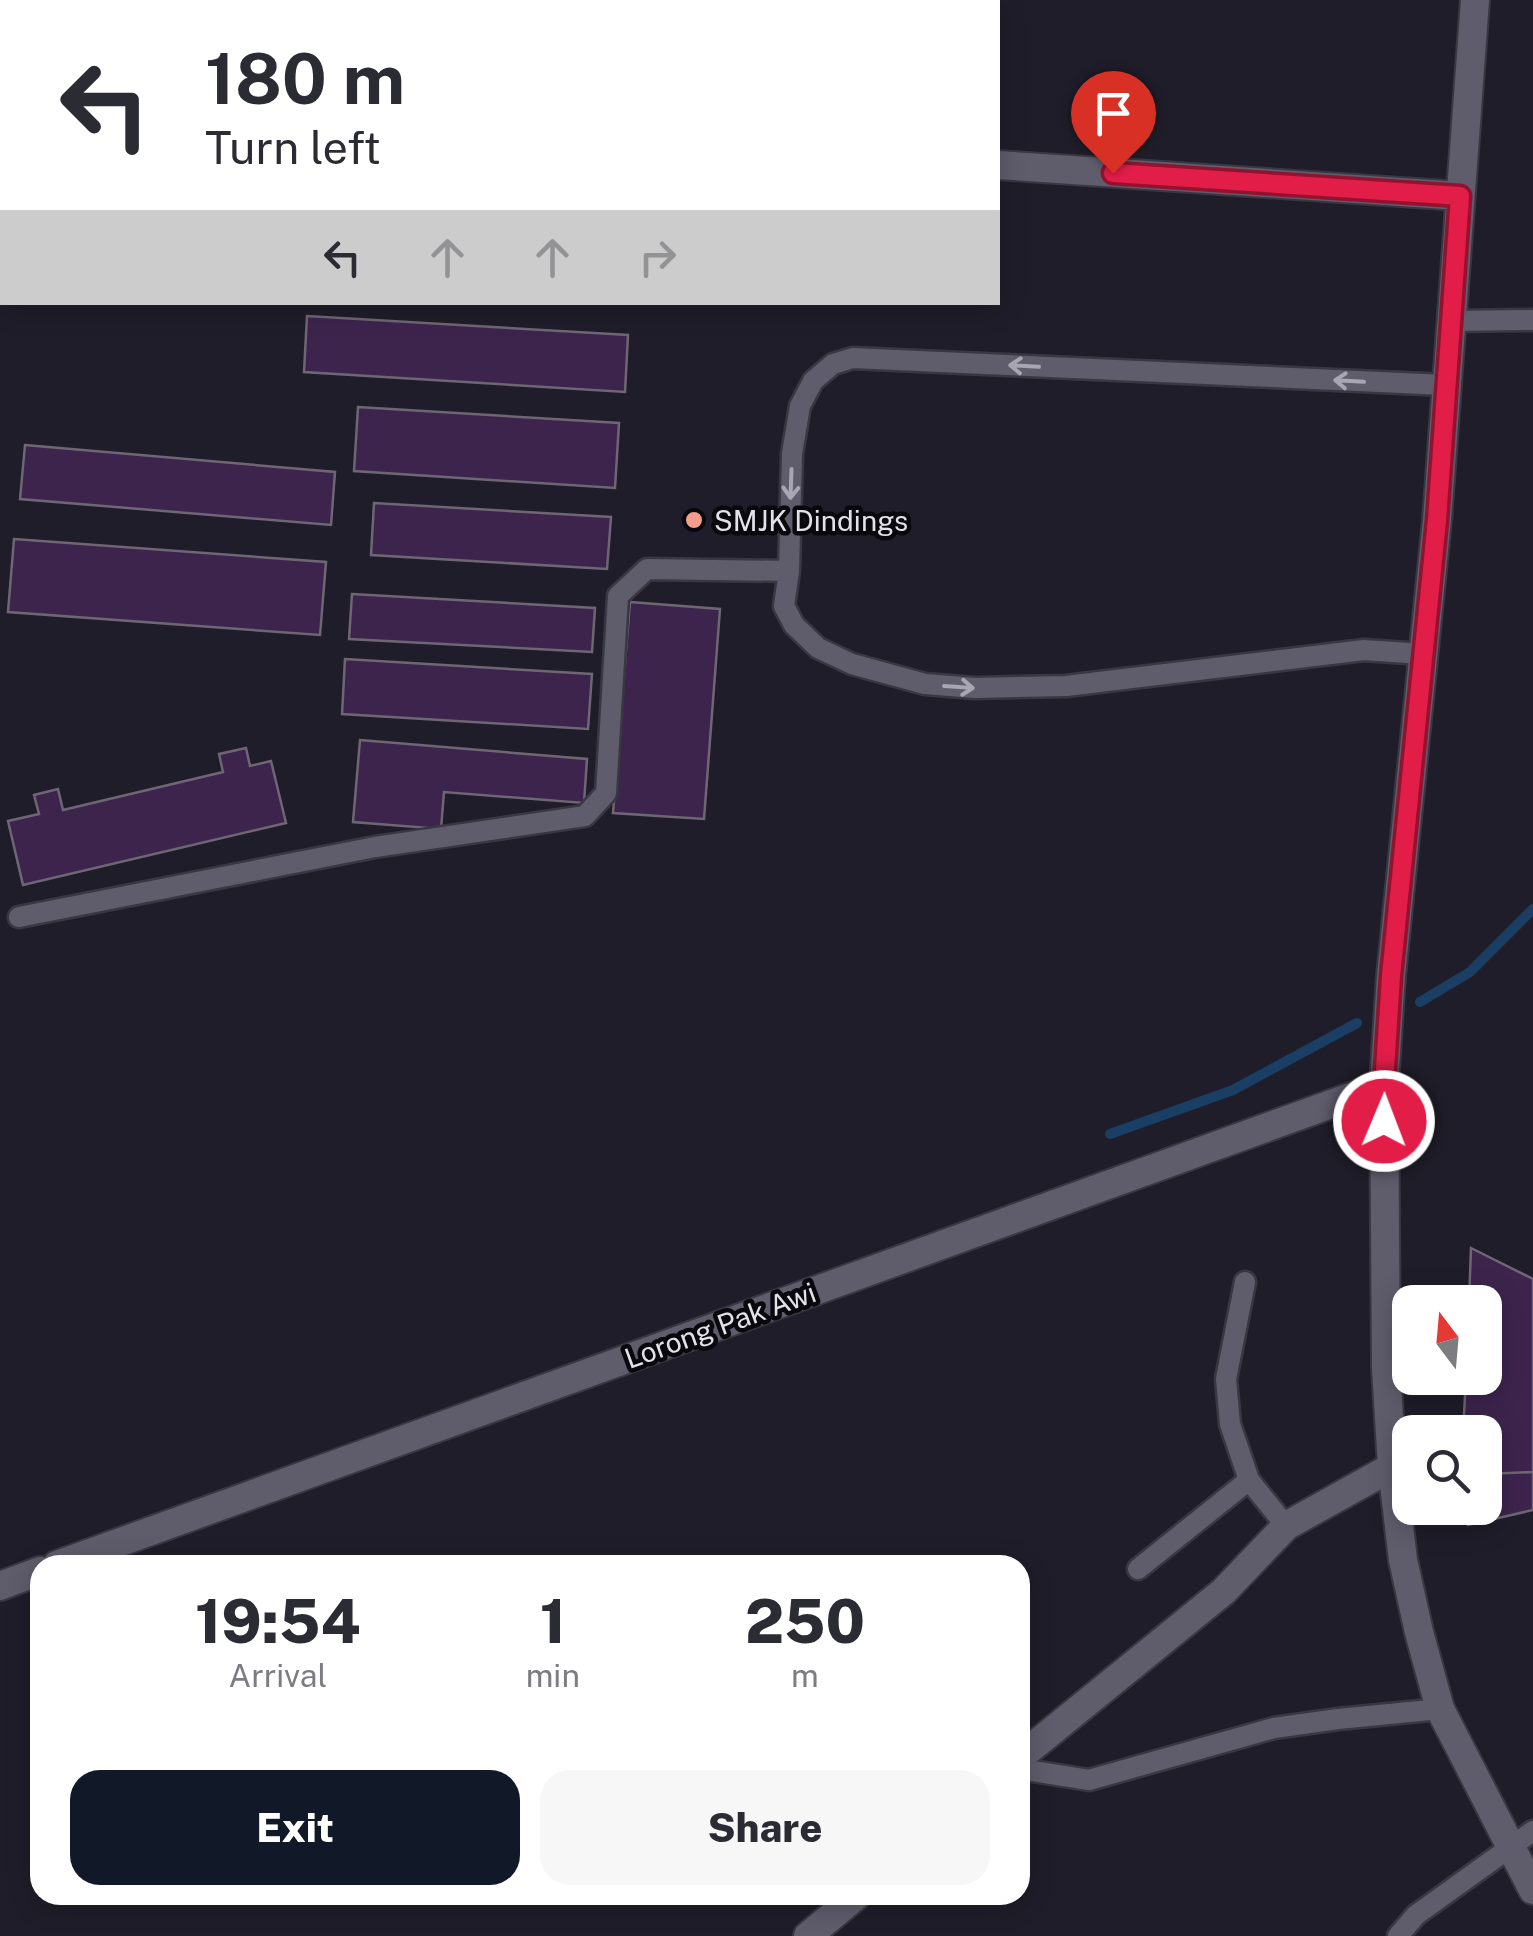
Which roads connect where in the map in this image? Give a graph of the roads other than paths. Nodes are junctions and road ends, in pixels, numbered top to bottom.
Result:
1 (1475, 0) edge
2 (1000, 165) edge
3 (1460, 196) junction
4 (1451, 320) junction
5 (1533, 320) edge
6 (1446, 385) junction
7 (789, 570) junction
8 (1424, 654) junction
9 (19, 917) dead end
10 (1384, 1085) junction
11 (1245, 1282) dead end
12 (1392, 1467) joint
13 (1249, 1480) junction
14 (1399, 1525) edge
15 (1286, 1526) junction
16 (85, 1555) edge
17 (1138, 1569) dead end
18 (30, 1575) edge
19 (0, 1586) edge
20 (1440, 1709) junction
21 (1030, 1749) edge
22 (1030, 1771) edge
23 (1521, 1839) edge
24 (1533, 1890) edge
25 (845, 1905) edge
26 (808, 1936) edge
27 (1398, 1936) edge

1 - 3 street
2 - 3 street
3 - 4 street
4 - 5 lane
4 - 6 street
6 -> 7 lane
6 - 8 street
7 -> 8 lane
7 - 9 lane
8 - 10 street
10 - 12 street
10 - 16 street, Lorong Pak Awi
11 - 13 lane
12 - 15 street
13 - 15 lane
13 - 17 lane
14 - 20 street
15 - 21 street
18 - 19 street
20 - 22 lane
20 - 23 street
23 - 24 street
23 - 27 lane
25 - 26 street

